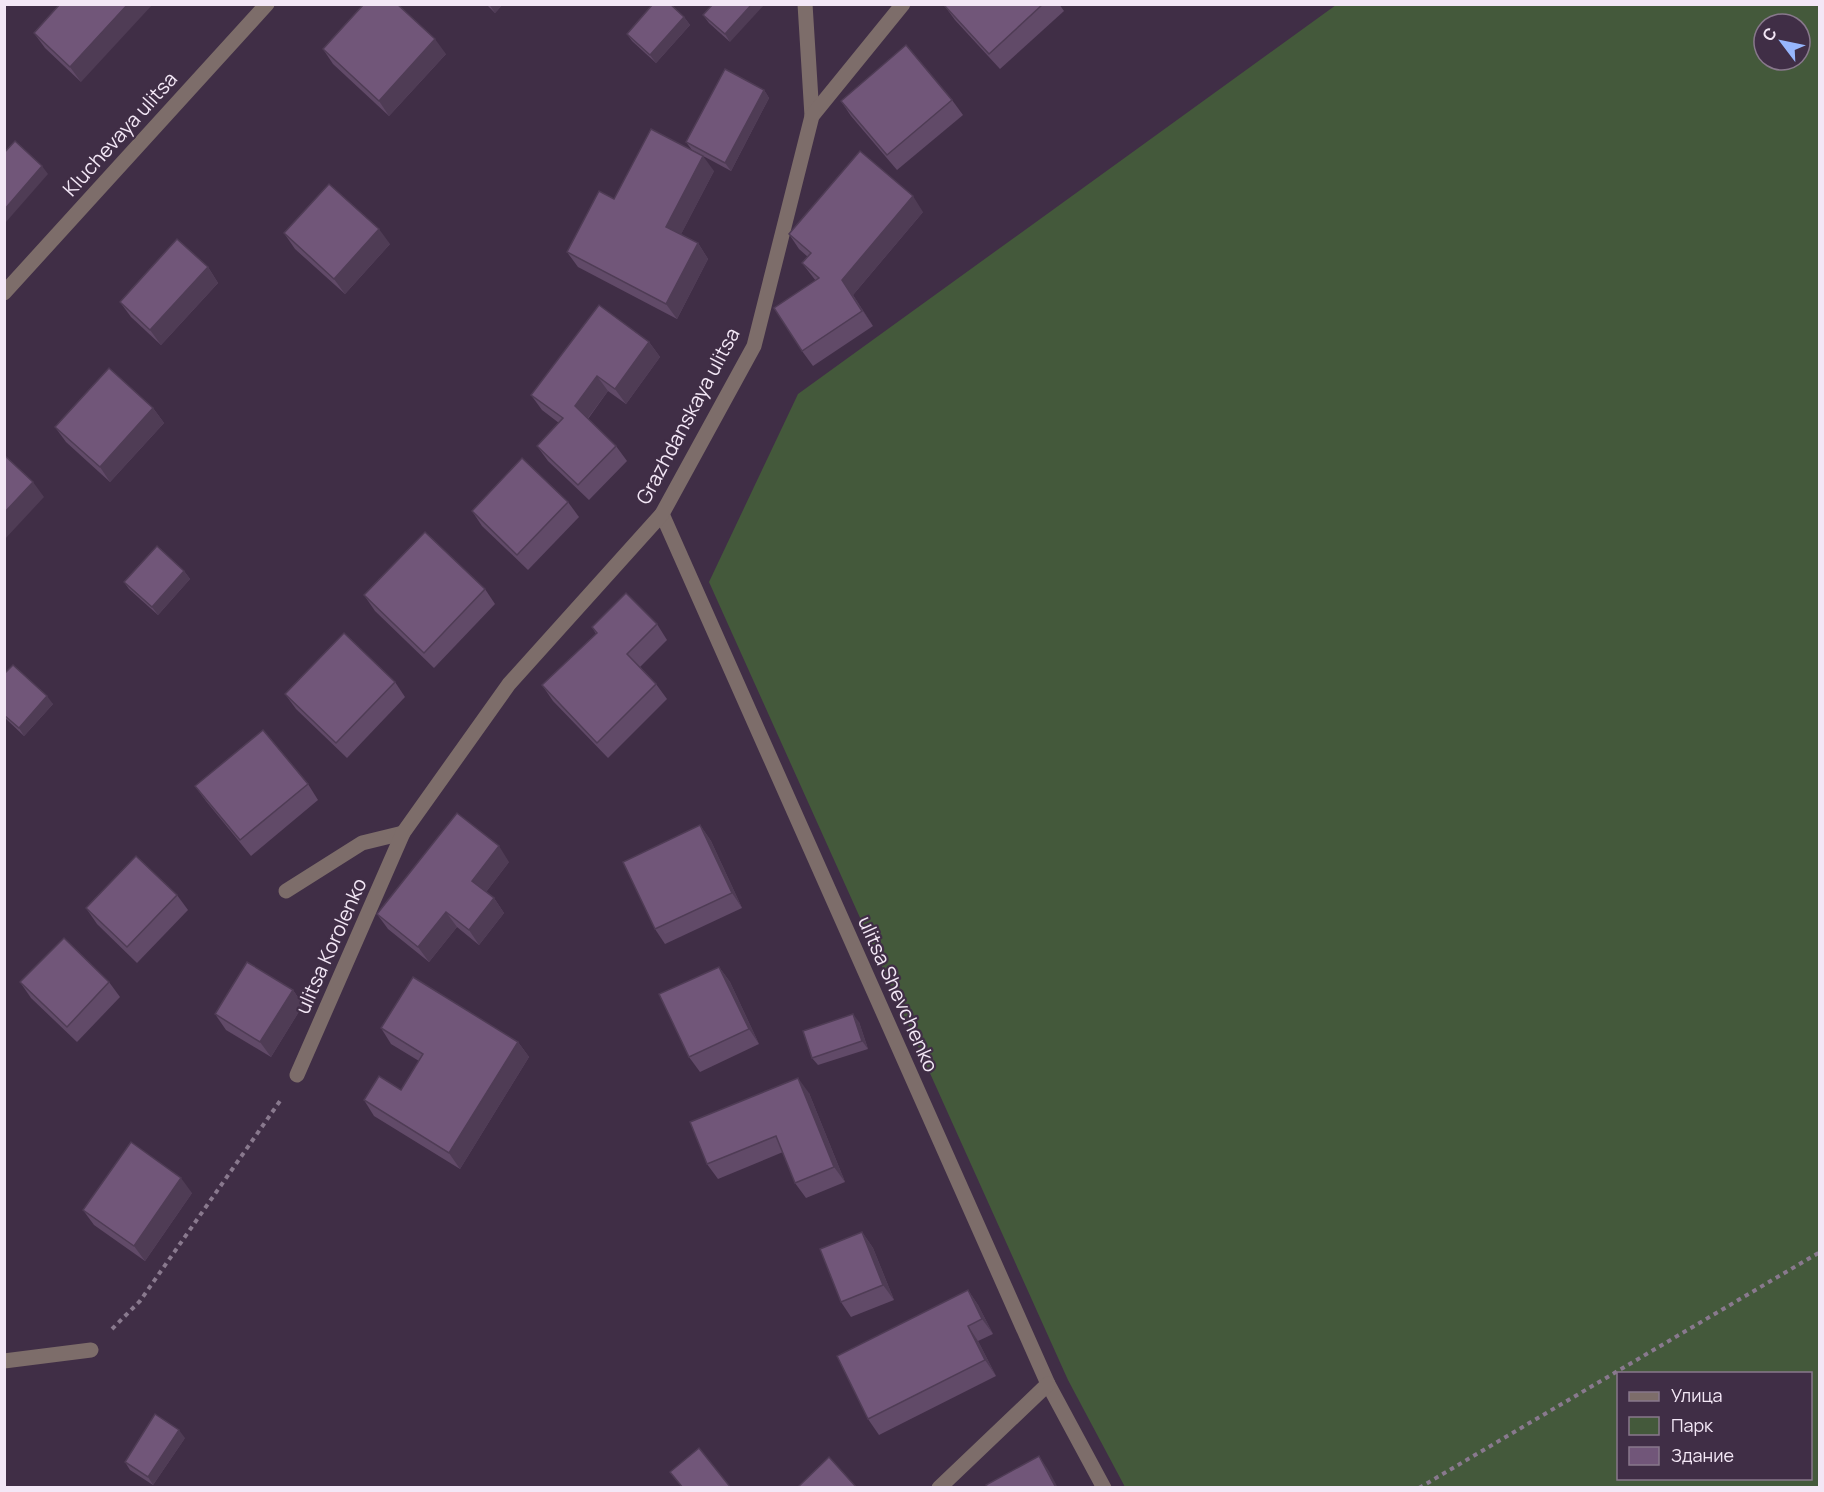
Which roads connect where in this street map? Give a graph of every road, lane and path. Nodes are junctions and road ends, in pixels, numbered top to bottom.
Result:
1 (267, 4) edge
2 (805, 4) edge
3 (903, 4) edge
4 (812, 116) junction
5 (4, 293) edge
6 (662, 514) junction
7 (404, 832) junction
8 (286, 891) dead end
9 (297, 1075) joint
10 (1820, 1252) edge
11 (91, 1350) joint
12 (4, 1361) edge
13 (1048, 1384) junction
14 (939, 1488) edge
15 (1104, 1488) edge
16 (1419, 1488) edge

1 - 5 street, Kluchevaya ulitsa
2 - 4 street
3 - 4 street, Grazhdanskaya ulitsa
4 - 6 street, Grazhdanskaya ulitsa
6 - 7 street, Grazhdanskaya ulitsa
6 - 13 street, ulitsa Shevchenko
7 - 8 street
7 - 9 street, ulitsa Korolenko
9 - 11 path
10 - 16 path
11 - 12 street
13 - 14 street
13 - 15 street, ulitsa Shevchenko

